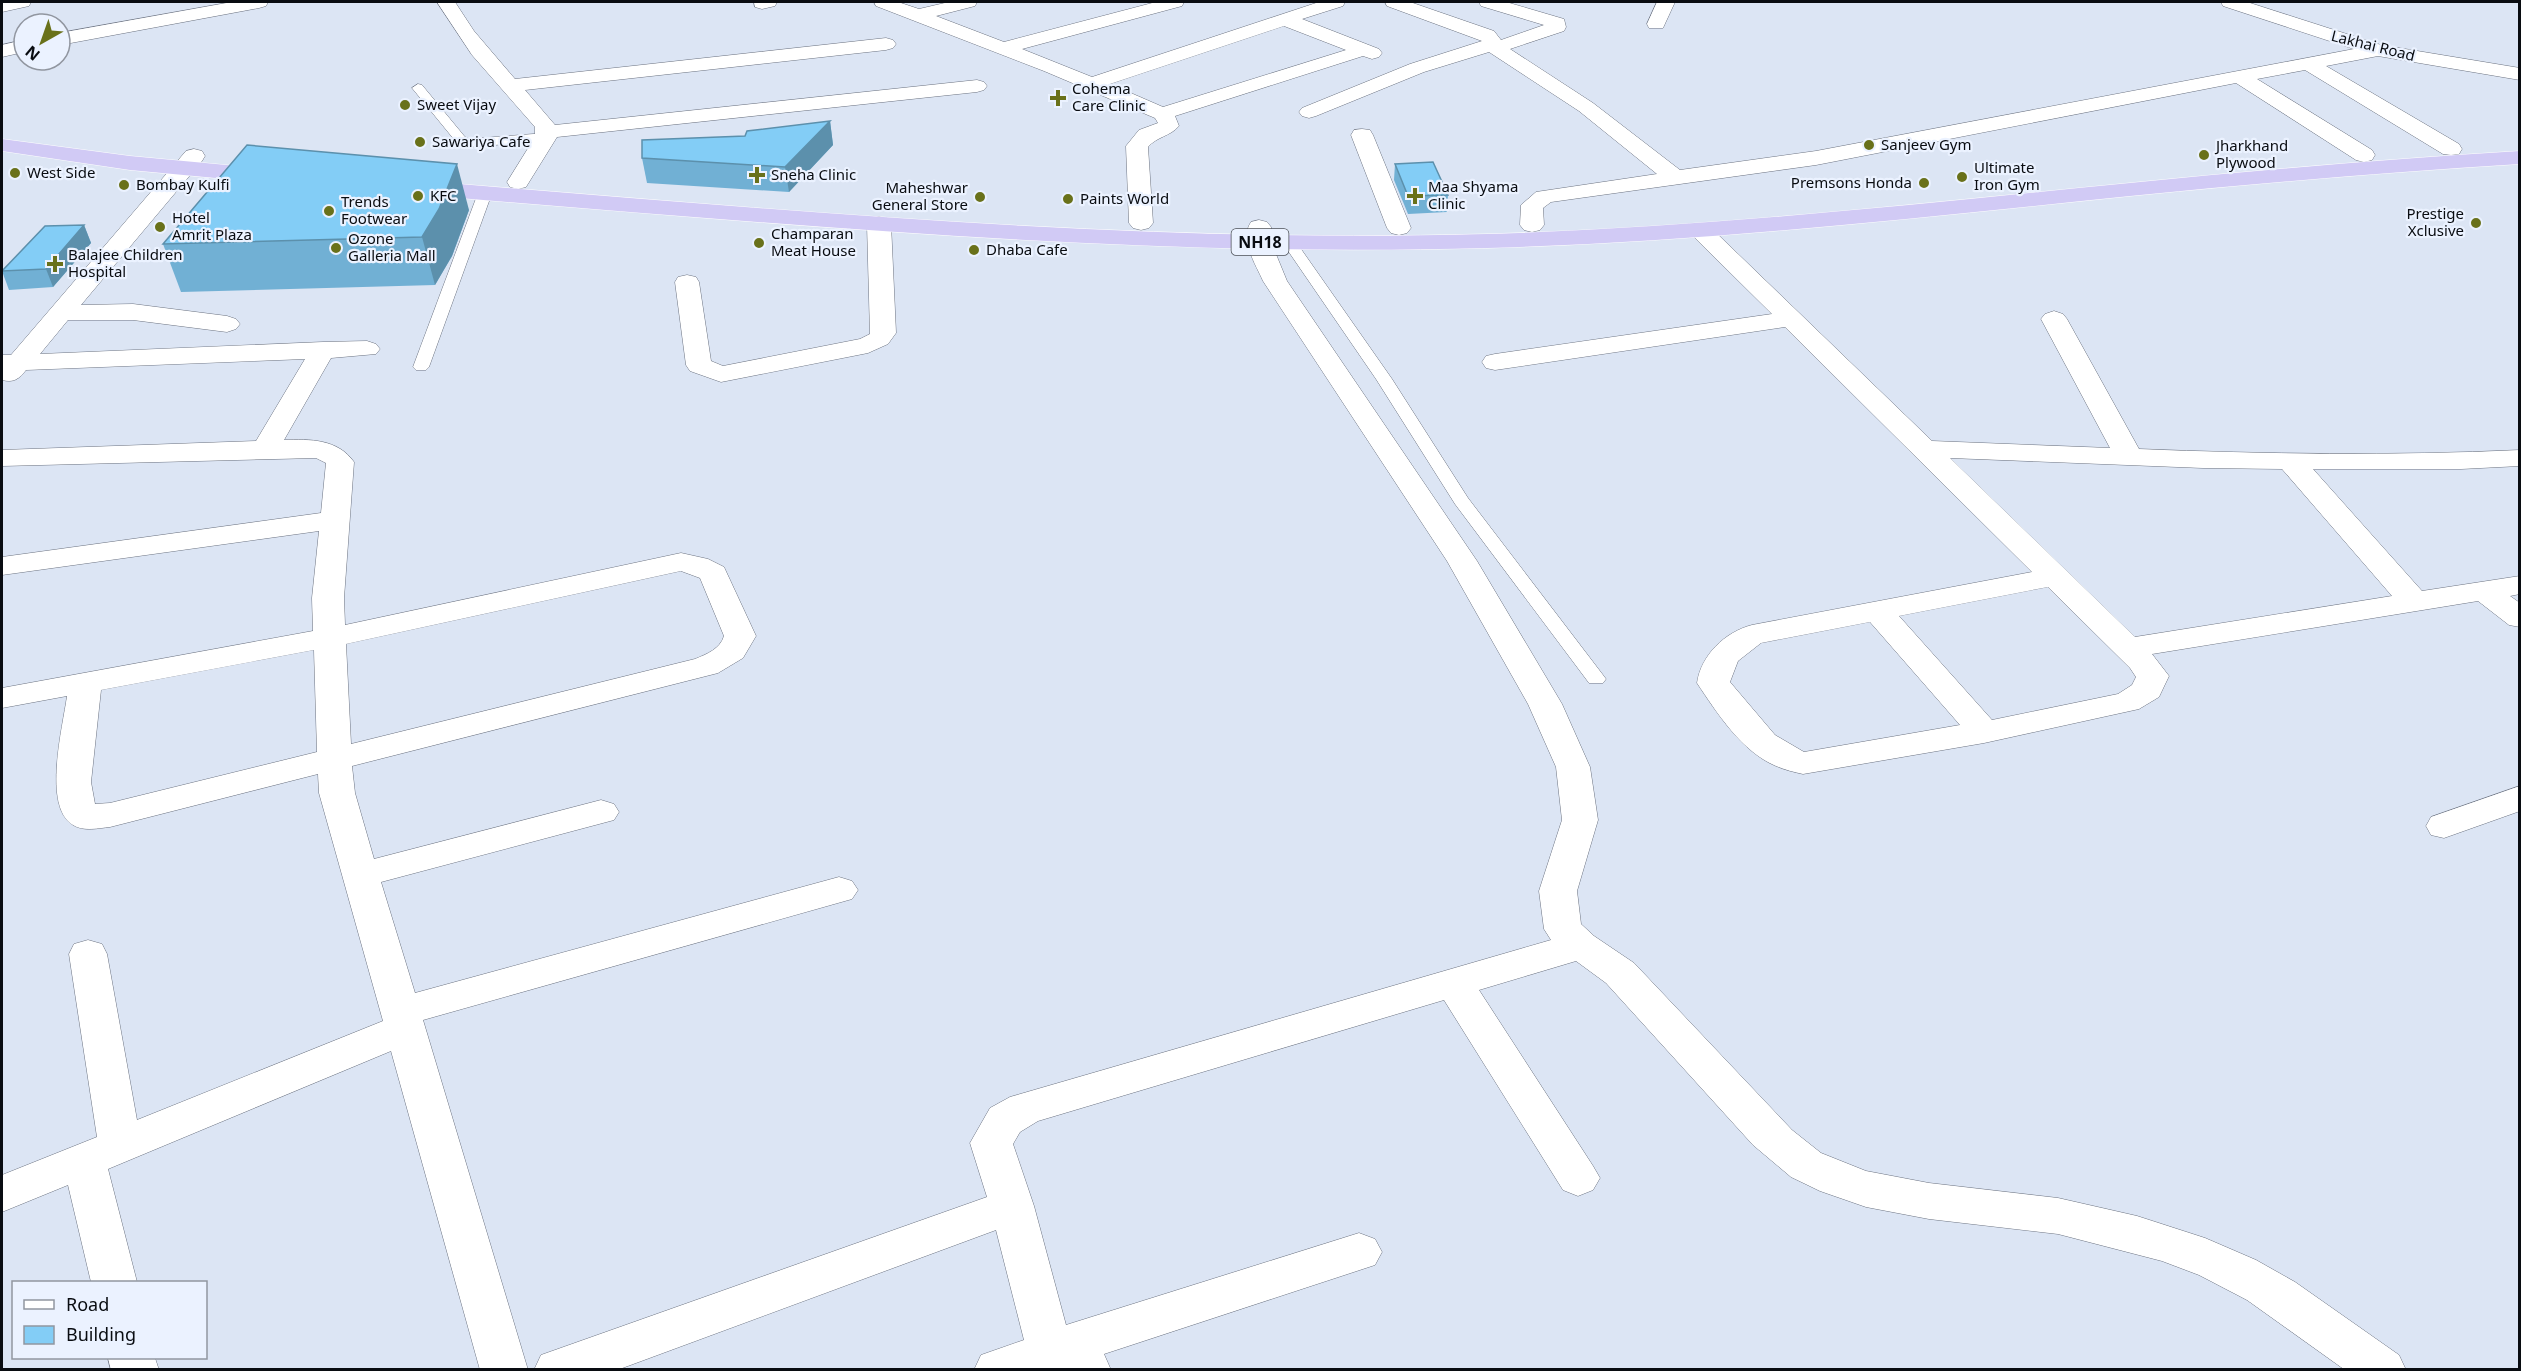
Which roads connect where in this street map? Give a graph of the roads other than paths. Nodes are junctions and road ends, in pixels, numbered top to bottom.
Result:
1 (22, 2) edge
2 (259, 2) edge
3 (446, 2) edge
4 (883, 2) edge
5 (968, 2) edge
6 (1175, 2) edge
7 (1336, 2) edge
8 (1394, 2) edge
9 (1488, 2) edge
10 (1660, 2) edge
11 (2230, 2) edge
12 (2, 6) edge
13 (1284, 13) junction
14 (919, 15) junction
15 (1656, 24) dead end
16 (72, 37) edge
17 (886, 44) dead end
18 (1495, 46) junction
19 (1004, 48) junction
20 (1364, 50) junction
21 (2378, 50) junction
22 (2308, 64) junction
23 (1417, 68) junction
24 (2520, 74) edge
25 (2241, 78) junction
26 (1091, 84) junction
27 (511, 86) junction
28 (977, 86) dead end
29 (417, 88) dead end
30 (1309, 112) dead end
31 (1162, 114) junction
32 (2, 131) edge
33 (546, 135) junction
34 (1362, 135) dead end
35 (2, 145) edge
36 (2520, 145) edge
37 (2451, 149) junction
38 (2364, 154) junction
39 (2520, 157) edge
40 (189, 162) junction
41 (288, 170) edge
42 (1675, 177) junction
43 (518, 182) junction
44 (485, 193) junction
45 (1141, 223) junction
46 (879, 224) junction
47 (1532, 225) junction
48 (1399, 228) junction
49 (1701, 231) junction
50 (1269, 237) junction
51 (687, 282) dead end
52 (59, 313) junction
53 (1791, 319) junction
54 (2054, 319) dead end
55 (227, 324) dead end
56 (367, 349) dead end
57 (323, 350) junction
58 (1495, 362) dead end
59 (9, 363) edge
60 (421, 367) dead end
61 (2, 386) edge
62 (265, 449) junction
63 (1923, 449) junction
64 (2129, 457) junction
65 (2, 458) edge
66 (2520, 458) edge
67 (2290, 460) junction
68 (334, 520) junction
69 (2, 566) edge
70 (2054, 577) junction
71 (2520, 585) edge
72 (2484, 591) junction
73 (2414, 602) junction
74 (1878, 612) junction
75 (2520, 618) edge
76 (329, 638) junction
77 (2128, 648) junction
78 (1596, 679) dead end
79 (85, 683) junction
80 (2, 698) edge
81 (1984, 732) junction
82 (334, 758) junction
83 (2520, 798) edge
84 (601, 812) dead end
85 (2444, 826) dead end
86 (360, 875) junction
87 (839, 891) dead end
88 (1580, 946) junction
89 (88, 954) dead end
90 (1454, 984) junction
91 (402, 1021) junction
92 (102, 1153) junction
93 (1578, 1178) dead end
94 (2, 1194) edge
95 (1012, 1206) junction
96 (1359, 1252) dead end
97 (114, 1281) edge
98 (1071, 1354) edge
99 (504, 1370) edge
100 (558, 1370) edge
101 (998, 1370) edge
102 (2382, 1370) edge

1 - 12 street
2 - 16 street
3 - 27 street
4 - 14 street
5 - 14 street
6 - 19 street
7 - 13 street
8 - 18 street
9 - 18 street
10 - 15 street
11 - 21 street, Lakhai Road
13 - 20 street
13 - 26 street
14 - 19 street
17 - 27 street
18 - 23 street
18 - 42 street
19 - 26 street
20 - 23 street
20 - 31 street
21 - 22 street
21 - 24 street, Lakhai Road
22 - 25 street
22 - 37 street
23 - 30 street
25 - 38 street
25 - 42 street
26 - 31 street
27 - 33 street
28 - 33 street
29 - 33 lane
31 - 45 street
32 - 40 highway
33 - 43 street
34 - 48 street
35 - 40 highway
36 - 37 highway, NH18
37 - 38 highway, NH18
38 - 47 highway, NH18
39 - 49 highway, NH18
40 - 41 highway
40 - 52 street
42 - 47 street
43 - 44 highway, NH18
43 - 45 highway, NH18
44 - 46 highway, NH18
44 - 60 lane
45 - 50 highway, NH18
46 - 50 highway, NH18
46 - 51 street
47 - 48 highway, NH18
48 - 50 highway, NH18
49 - 50 highway, NH18
49 - 53 street
50 - 78 lane
50 - 88 street
52 - 55 street
52 - 59 street
53 - 58 street
53 - 63 street
54 - 64 street
56 - 57 street
57 - 59 street
57 - 62 street
59 - 61 street
62 - 65 street
62 - 68 street
63 - 64 street
63 - 70 street
64 - 67 street
66 - 67 street
67 - 73 street
68 - 69 street
68 - 76 street
70 - 74 street
70 - 77 street
71 - 72 street
72 - 73 street
72 - 75 street
73 - 77 street
74 - 81 street
74 - 81 street
76 - 79 street
76 - 82 street
76 - 82 street
77 - 81 street
79 - 80 street
79 - 82 street
82 - 86 street
83 - 85 street
84 - 86 street
86 - 91 street
87 - 91 street
88 - 90 street
88 - 102 street
89 - 92 street
90 - 93 street
90 - 95 street
91 - 92 street
91 - 99 street
92 - 94 street
92 - 97 street
95 - 98 street
95 - 100 street
96 - 98 street
98 - 101 street

